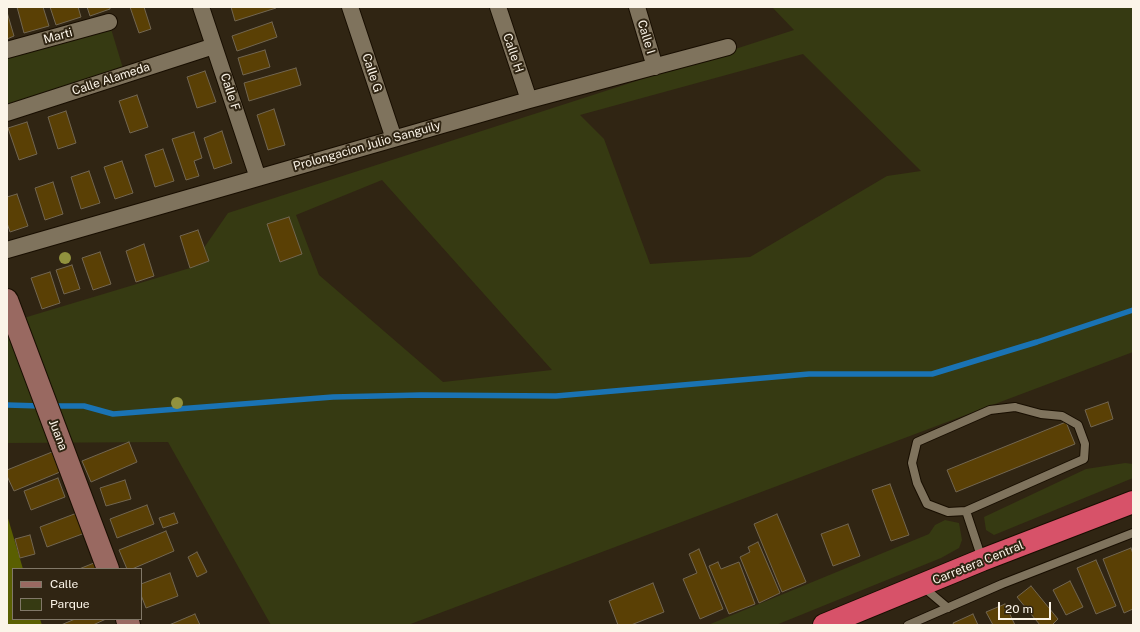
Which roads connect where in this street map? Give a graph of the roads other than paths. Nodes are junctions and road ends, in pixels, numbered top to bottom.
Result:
1 (201, 7) edge
2 (350, 7) edge
3 (498, 7) edge
4 (638, 7) edge
5 (109, 22) dead end
6 (214, 46) junction
7 (728, 47) dead end
8 (7, 50) edge
9 (656, 66) junction
10 (529, 100) junction
11 (7, 113) edge
12 (394, 139) junction
13 (258, 178) junction
14 (7, 250) edge
15 (7, 300) edge
16 (1133, 502) edge
17 (966, 511) junction
18 (1133, 533) edge
19 (982, 560) junction
20 (108, 568) edge
21 (922, 585) junction
22 (948, 608) junction
23 (824, 625) edge
24 (908, 625) edge

1 - 6 street, Calle F
2 - 12 street, Calle G
3 - 10 street, Calle H
4 - 9 street, Calle I
5 - 8 street, Marti
6 - 11 street, Calle Alameda
6 - 13 street, Calle F
7 - 9 street, Prolongacion Julio Sanguily
9 - 10 street, Prolongacion Julio Sanguily
10 - 12 street, Prolongacion Julio Sanguily
12 - 13 street, Prolongacion Julio Sanguily
13 - 14 street, Prolongacion Julio Sanguily
15 - 20 street, Juana
16 - 19 highway, Carretera Central
17 - 17 lane
17 - 19 lane
18 - 22 lane
19 - 21 highway, Carretera Central
21 - 22 lane
21 - 23 highway, Carretera Central
22 - 24 lane

